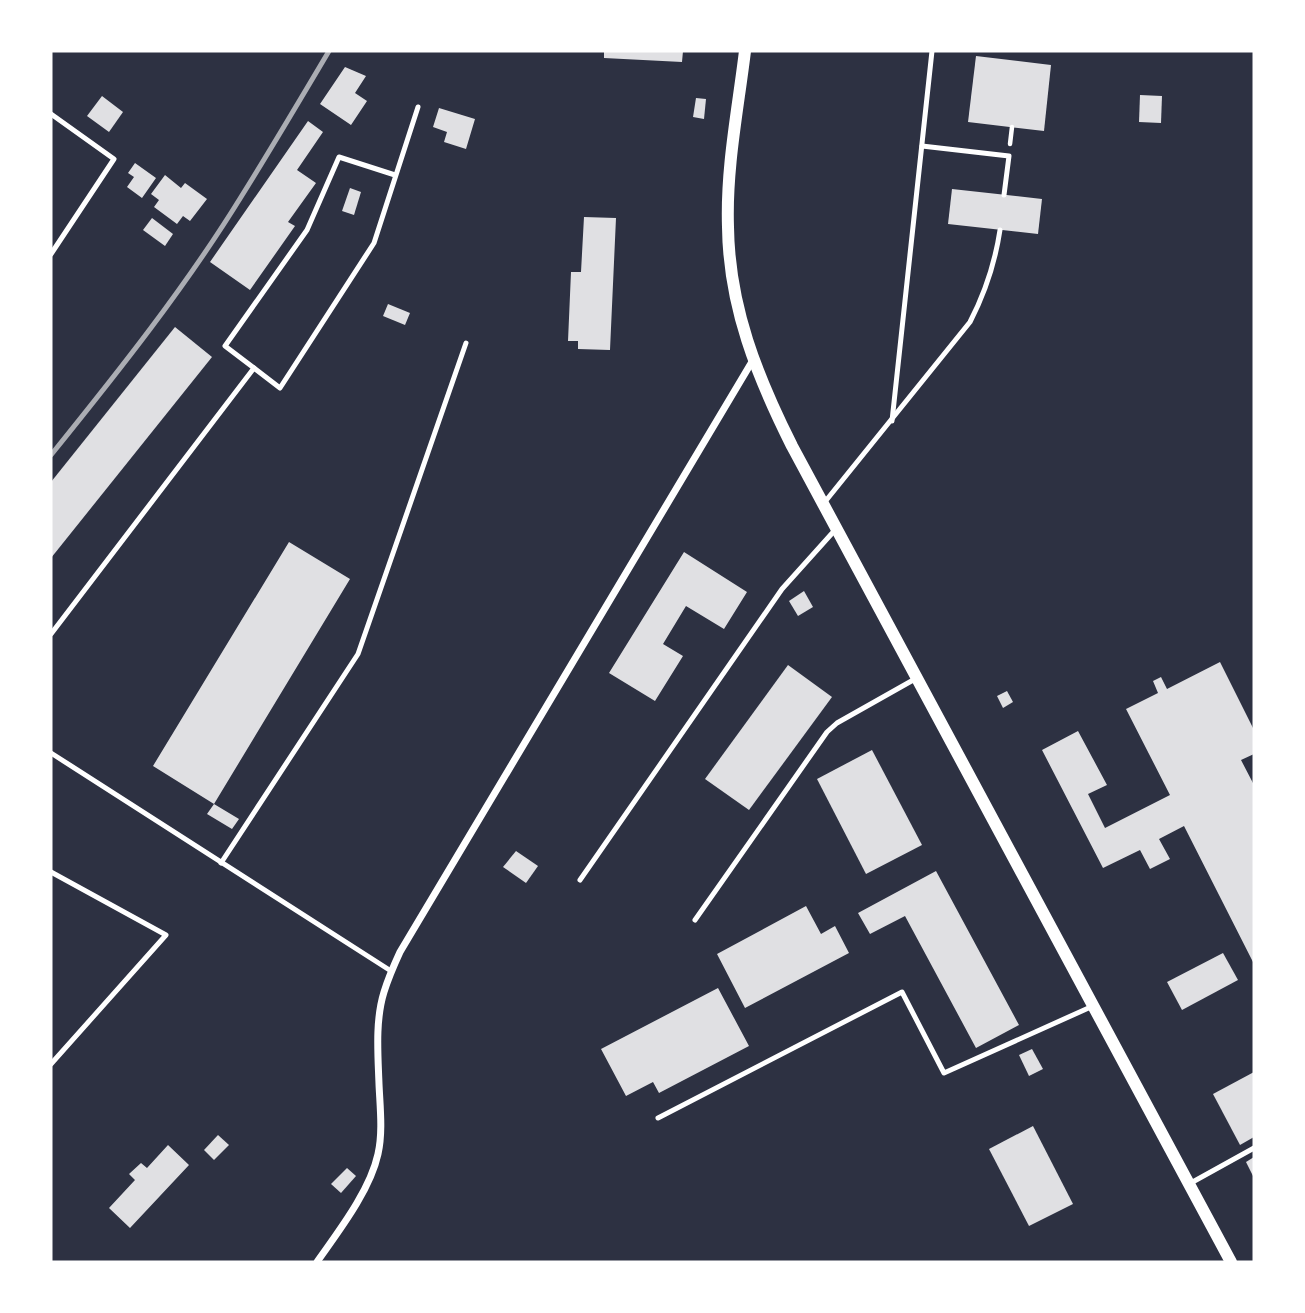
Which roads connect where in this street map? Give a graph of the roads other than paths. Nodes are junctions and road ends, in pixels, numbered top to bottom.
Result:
1 (745, 51) edge
2 (932, 51) edge
3 (418, 107) dead end
4 (51, 114) edge
5 (922, 146) junction
6 (395, 176) junction
7 (1004, 195) dead end
8 (1000, 230) dead end
9 (51, 254) edge
10 (466, 343) dead end
11 (753, 360) junction
12 (254, 368) junction
13 (892, 421) junction
14 (824, 503) junction
15 (837, 528) junction
16 (51, 635) edge
17 (917, 677) junction
18 (51, 752) edge
19 (221, 863) junction
20 (51, 872) edge
21 (580, 880) dead end
22 (695, 920) dead end
23 (391, 971) junction
24 (1093, 1006) junction
25 (51, 1064) edge
26 (658, 1118) dead end
27 (1254, 1148) edge
28 (1189, 1184) junction
29 (317, 1262) edge
30 (1231, 1262) edge

1 - 11 street
2 - 5 lane
3 - 6 lane
4 - 9 lane
5 - 7 lane
5 - 13 lane
6 - 12 lane
6 - 12 lane
8 - 13 lane
10 - 19 lane
11 - 14 street
11 - 23 street
12 - 16 lane
13 - 14 lane
14 - 15 street
15 - 17 street
15 - 21 lane
17 - 22 lane
17 - 24 street
18 - 19 lane
19 - 23 lane
20 - 25 lane
23 - 29 street
24 - 26 lane
24 - 28 street
27 - 28 lane
28 - 30 street

